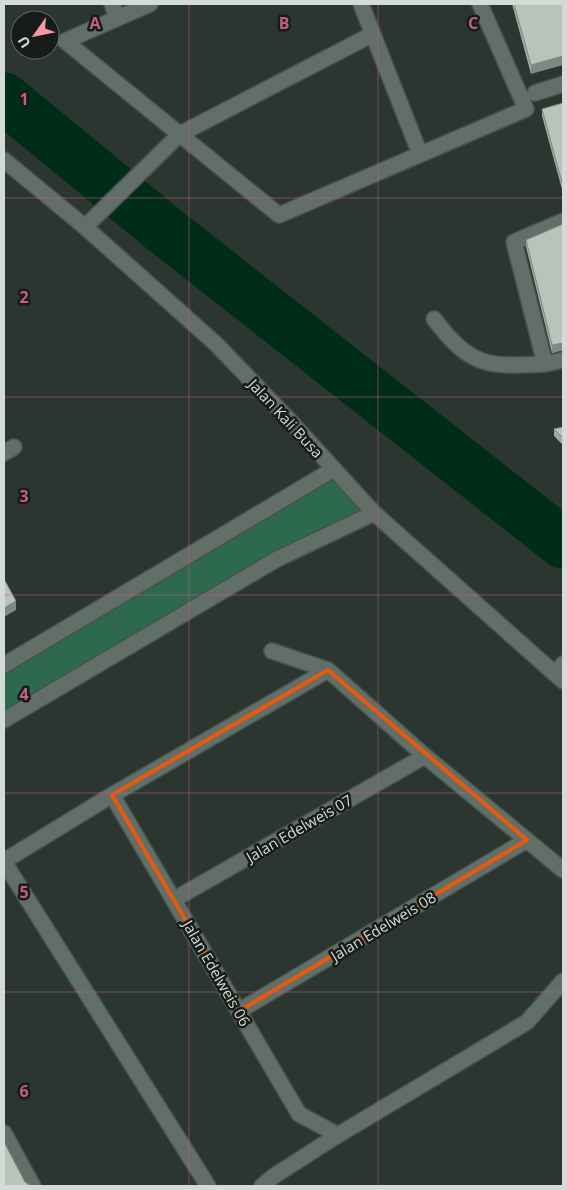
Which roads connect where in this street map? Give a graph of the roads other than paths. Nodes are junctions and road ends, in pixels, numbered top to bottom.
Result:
1 (112, 4) edge
2 (150, 4) edge
3 (361, 4) edge
4 (480, 4) edge
5 (117, 18) junction
6 (373, 34) junction
7 (563, 84) edge
8 (536, 93) dead end
9 (180, 134) junction
10 (420, 154) junction
11 (4, 160) edge
12 (563, 221) edge
13 (85, 227) junction
14 (434, 319) dead end
15 (563, 360) edge
16 (545, 364) junction
17 (334, 469) junction
18 (374, 513) junction
19 (272, 651) dead end
20 (4, 665) edge
21 (328, 670) junction
22 (560, 674) edge
23 (4, 720) edge
24 (425, 756) junction
25 (112, 795) junction
26 (527, 840) junction
27 (4, 862) edge
28 (563, 870) edge
29 (174, 900) junction
30 (563, 981) edge
31 (239, 1011) junction
32 (4, 1134) edge
33 (338, 1135) junction
34 (271, 1183) edge
35 (33, 1186) edge
36 (208, 1186) edge

1 - 5 street
2 - 5 street
3 - 6 street
4 - 10 street
5 - 9 street
6 - 9 street
6 - 10 street
7 - 8 street
9 - 10 street
9 - 13 street
11 - 13 street, Jalan Kali Busa
12 - 16 street
13 - 17 street, Jalan Kali Busa
14 - 16 street
15 - 16 street
17 - 18 street, Jalan Kali Busa
17 - 20 street
18 - 22 street, Jalan Kali Busa
18 - 23 street
19 - 21 street
21 - 24 street
21 - 25 street
24 - 26 street
24 - 29 street, Jalan Edelweis 07
25 - 27 street
25 - 29 street, Jalan Edelweis 06
26 - 28 street
26 - 31 street, Jalan Edelweis 08
27 - 36 street
29 - 31 street, Jalan Edelweis 06
30 - 33 street
31 - 33 street, Jalan Edelweis 06
32 - 35 street
33 - 34 street

